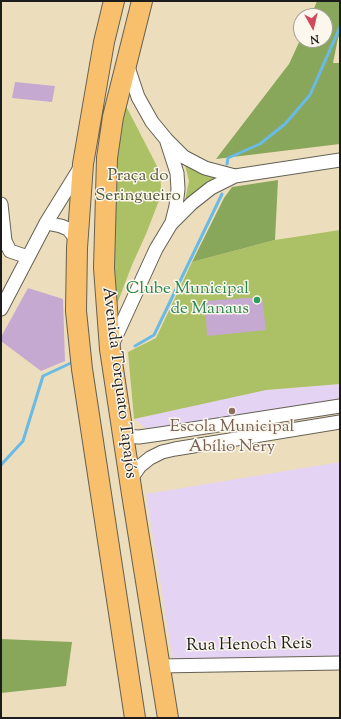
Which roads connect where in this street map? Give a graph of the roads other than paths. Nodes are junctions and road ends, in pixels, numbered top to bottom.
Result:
1 (114, 1) edge
2 (142, 1) edge
3 (127, 62) junction
4 (166, 139) junction
5 (340, 160) edge
6 (83, 164) junction
7 (235, 176) junction
8 (1, 204) edge
9 (46, 223) junction
10 (171, 224) junction
11 (78, 242) junction
12 (28, 257) junction
13 (1, 308) edge
14 (110, 349) junction
15 (340, 406) edge
16 (240, 422) junction
17 (340, 422) edge
18 (123, 436) junction
19 (243, 438) junction
20 (130, 480) junction
21 (340, 663) edge
22 (159, 666) junction
23 (135, 718) edge
24 (168, 718) edge

1 - 6 highway, Avenida Torquato Tapajós
2 - 3 highway, Avenida Torquato Tapajós
3 - 4 street
3 - 14 highway, Avenida Torquato Tapajós
4 - 7 street
4 - 10 street
5 - 7 street
6 - 9 street
6 - 11 highway, Avenida Torquato Tapajós
7 - 10 street
8 - 12 street
9 - 11 street
9 - 12 street
10 - 14 street
11 - 23 highway, Avenida Torquato Tapajós
12 - 13 street
14 - 18 highway, Avenida Torquato Tapajós
15 - 16 street
16 - 18 street
16 - 19 street
17 - 19 street
18 - 20 highway, Avenida Torquato Tapajós
19 - 20 street
20 - 22 highway, Avenida Torquato Tapajós
21 - 22 street, Rua Henoch Reis
22 - 24 highway, Avenida Torquato Tapajós

